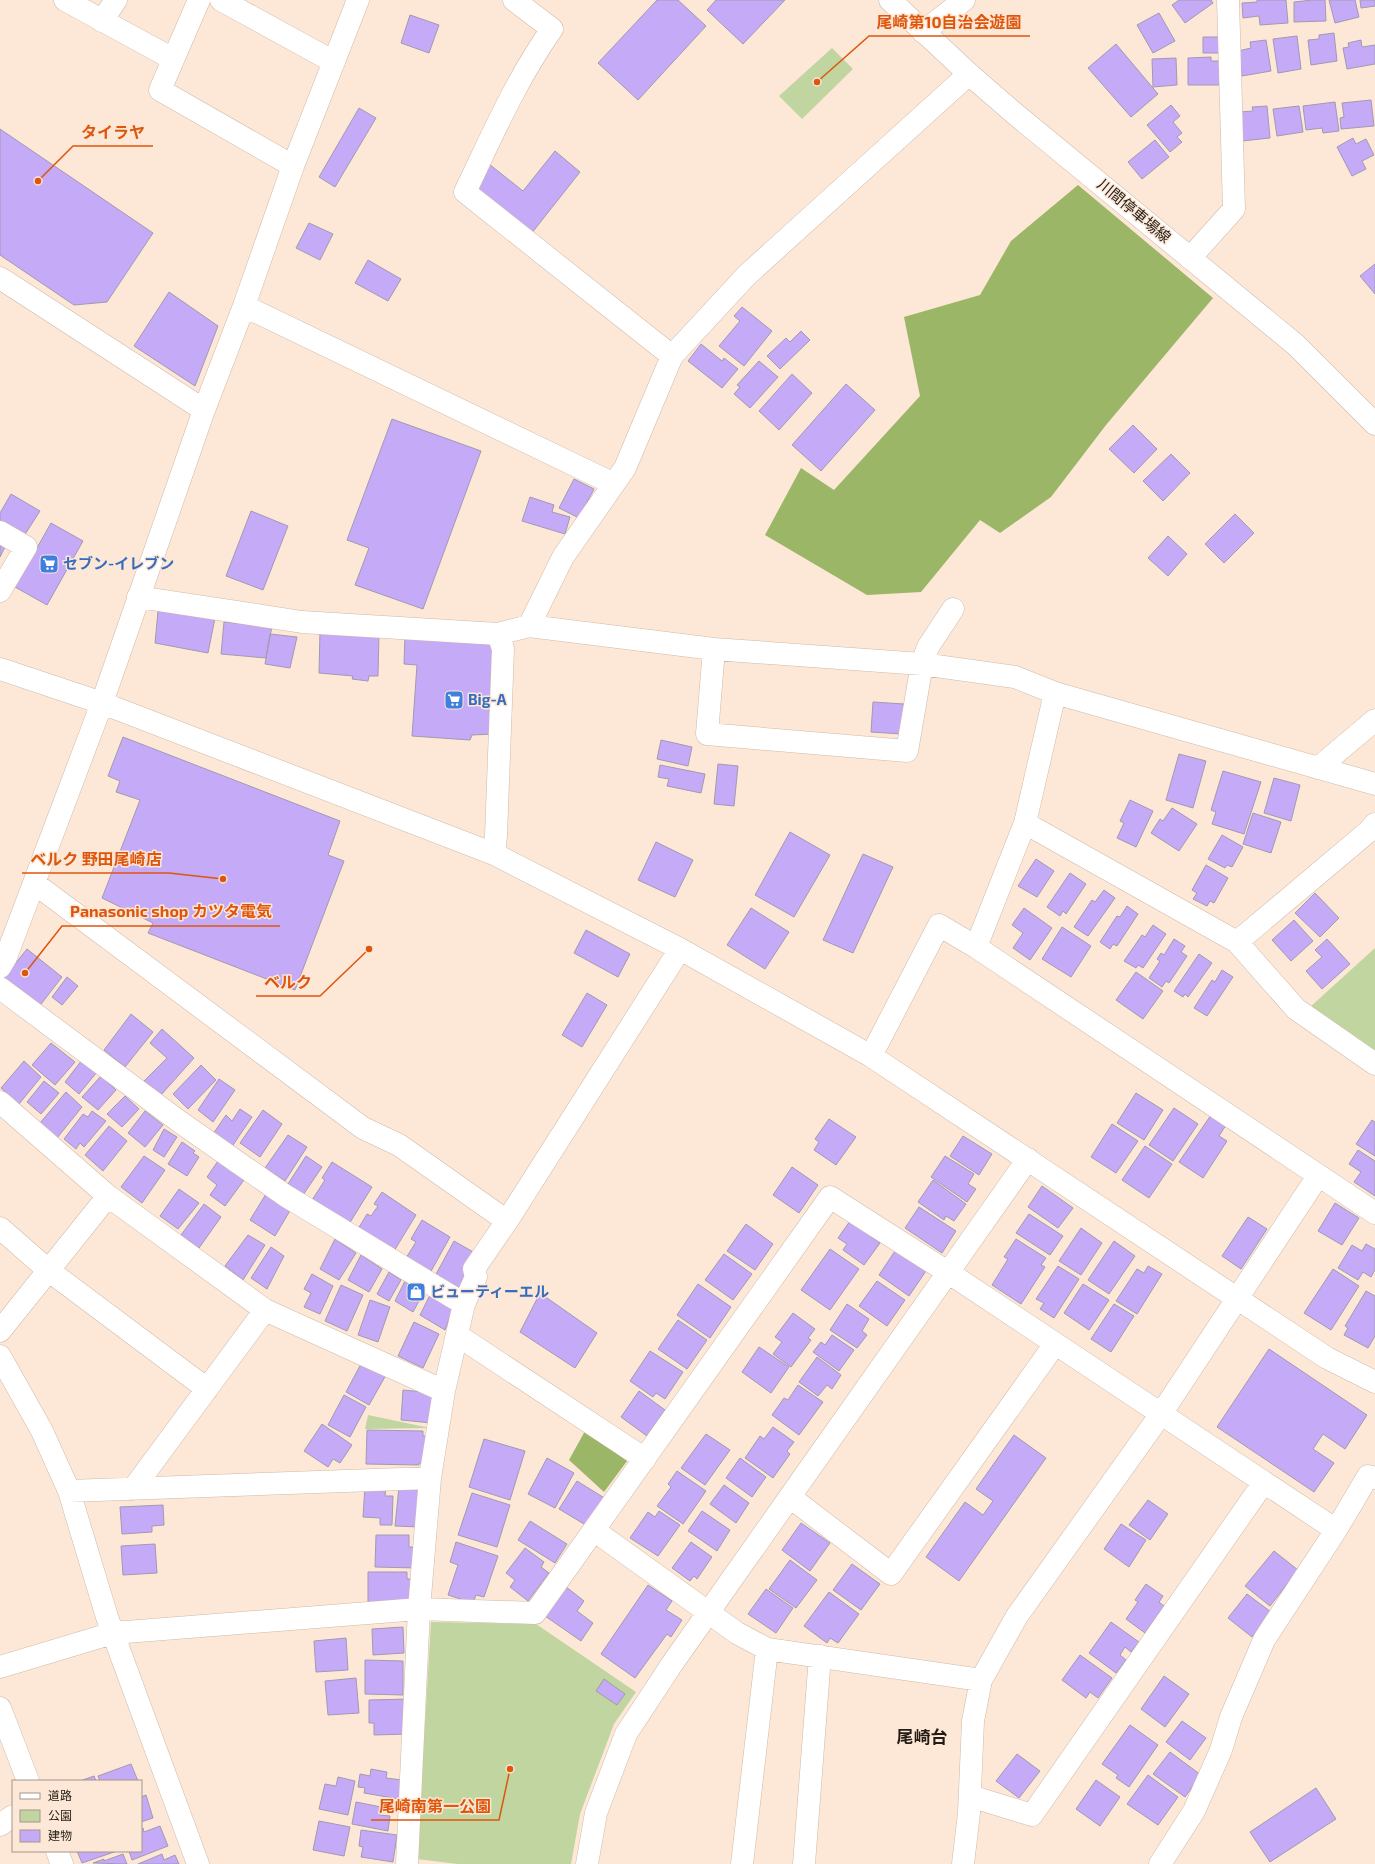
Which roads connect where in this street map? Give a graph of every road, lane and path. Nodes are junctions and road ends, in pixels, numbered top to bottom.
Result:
1 (65, 0) edge
2 (116, 0) edge
3 (199, 0) edge
4 (221, 0) edge
5 (358, 0) edge
6 (514, 0) edge
7 (890, 0) edge
8 (964, 0) edge
9 (1228, 0) edge
10 (102, 20) junction
11 (923, 32) junction
12 (173, 59) junction
13 (334, 62) junction
14 (969, 74) junction
15 (293, 166) junction
16 (1190, 258) junction
17 (0, 278) edge
18 (244, 306) junction
19 (672, 356) junction
20 (204, 410) junction
21 (1374, 422) edge
22 (614, 484) junction
23 (0, 532) edge
24 (0, 591) edge
25 (138, 598) junction
26 (953, 609) dead end
27 (529, 626) junction
28 (498, 634) junction
29 (714, 649) junction
30 (922, 664) junction
31 (0, 669) edge
32 (1055, 693) junction
33 (102, 703) junction
34 (1375, 720) edge
35 (1318, 768) junction
36 (1375, 784) edge
37 (1025, 823) junction
38 (1375, 824) edge
39 (494, 854) junction
40 (34, 883) junction
41 (1237, 942) junction
42 (976, 947) junction
43 (680, 949) junction
44 (0, 967) edge
45 (0, 988) edge
46 (871, 1056) junction
47 (1375, 1064) edge
48 (0, 1102) edge
49 (1028, 1160) junction
50 (1318, 1176) junction
51 (108, 1196) junction
52 (1375, 1213) edge
53 (507, 1221) junction
54 (0, 1228) edge
55 (48, 1270) junction
56 (949, 1273) junction
57 (1237, 1298) junction
58 (464, 1304) junction
59 (266, 1310) junction
60 (0, 1331) edge
61 (457, 1335) junction
62 (1055, 1344) junction
63 (0, 1356) edge
64 (1375, 1382) edge
65 (207, 1389) junction
66 (444, 1391) junction
67 (1161, 1414) junction
68 (645, 1459) junction
69 (430, 1478) junction
70 (1375, 1478) edge
71 (1264, 1482) junction
72 (133, 1489) junction
73 (69, 1491) junction
74 (790, 1497) junction
75 (1336, 1530) junction
76 (595, 1531) junction
77 (419, 1609) junction
78 (709, 1612) junction
79 (113, 1633) junction
80 (767, 1649) junction
81 (820, 1656) junction
82 (0, 1667) edge
83 (981, 1680) junction
84 (0, 1708) edge
85 (28, 1780) edge
86 (970, 1796) junction
87 (12, 1817) edge
88 (0, 1825) edge
89 (57, 1852) edge
90 (62, 1864) edge
91 (198, 1864) edge
92 (406, 1864) edge
93 (587, 1864) edge
94 (742, 1864) edge
95 (804, 1864) edge
96 (963, 1864) edge
97 (1160, 1864) edge

1 - 10 street
2 - 10 street
3 - 12 street
4 - 13 street
5 - 13 street
6 - 19 street
7 - 11 street, 川間停車場線
8 - 11 street
9 - 16 street
10 - 12 street
11 - 14 street, 川間停車場線
12 - 15 street
13 - 15 street
14 - 16 street, 川間停車場線
14 - 19 street
15 - 18 street
16 - 21 street, 川間停車場線
17 - 20 street
18 - 20 street
18 - 22 street
19 - 22 street
20 - 25 street
22 - 27 street
23 - 24 street
25 - 28 street
25 - 33 street
26 - 30 street
27 - 28 street
27 - 29 street
28 - 39 street
29 - 30 street
29 - 30 street
30 - 32 street
31 - 33 street
32 - 35 street
32 - 37 street
33 - 39 street
33 - 40 street
34 - 35 street
35 - 36 street
37 - 41 street
37 - 42 street
38 - 41 street
39 - 43 street
40 - 44 street
40 - 53 street
41 - 47 street
42 - 46 street
42 - 50 street
43 - 46 street
43 - 53 street
45 - 58 street
46 - 49 street
48 - 51 street
49 - 56 street
49 - 57 street
50 - 52 street
50 - 57 street
51 - 55 street
51 - 59 street
53 - 58 street
54 - 55 street
55 - 60 street
55 - 65 street
56 - 62 street
56 - 68 street
56 - 74 street
57 - 64 street
57 - 67 street
58 - 61 street
59 - 65 street
59 - 66 street
61 - 66 street
61 - 68 street
62 - 67 street
62 - 74 street
63 - 73 street
65 - 72 street
66 - 69 street
67 - 71 street
67 - 83 street
68 - 76 street
69 - 72 street
69 - 77 street
70 - 75 street
71 - 75 street
71 - 86 street
72 - 73 street
73 - 79 street
74 - 78 street
75 - 97 street
76 - 77 street
76 - 78 street
77 - 79 street
77 - 92 street
78 - 80 street
78 - 93 street
79 - 82 street
79 - 91 street
80 - 81 street
80 - 94 street
81 - 83 street
81 - 95 street
83 - 86 street
84 - 85 street
86 - 96 street
87 - 88 street
89 - 90 street

